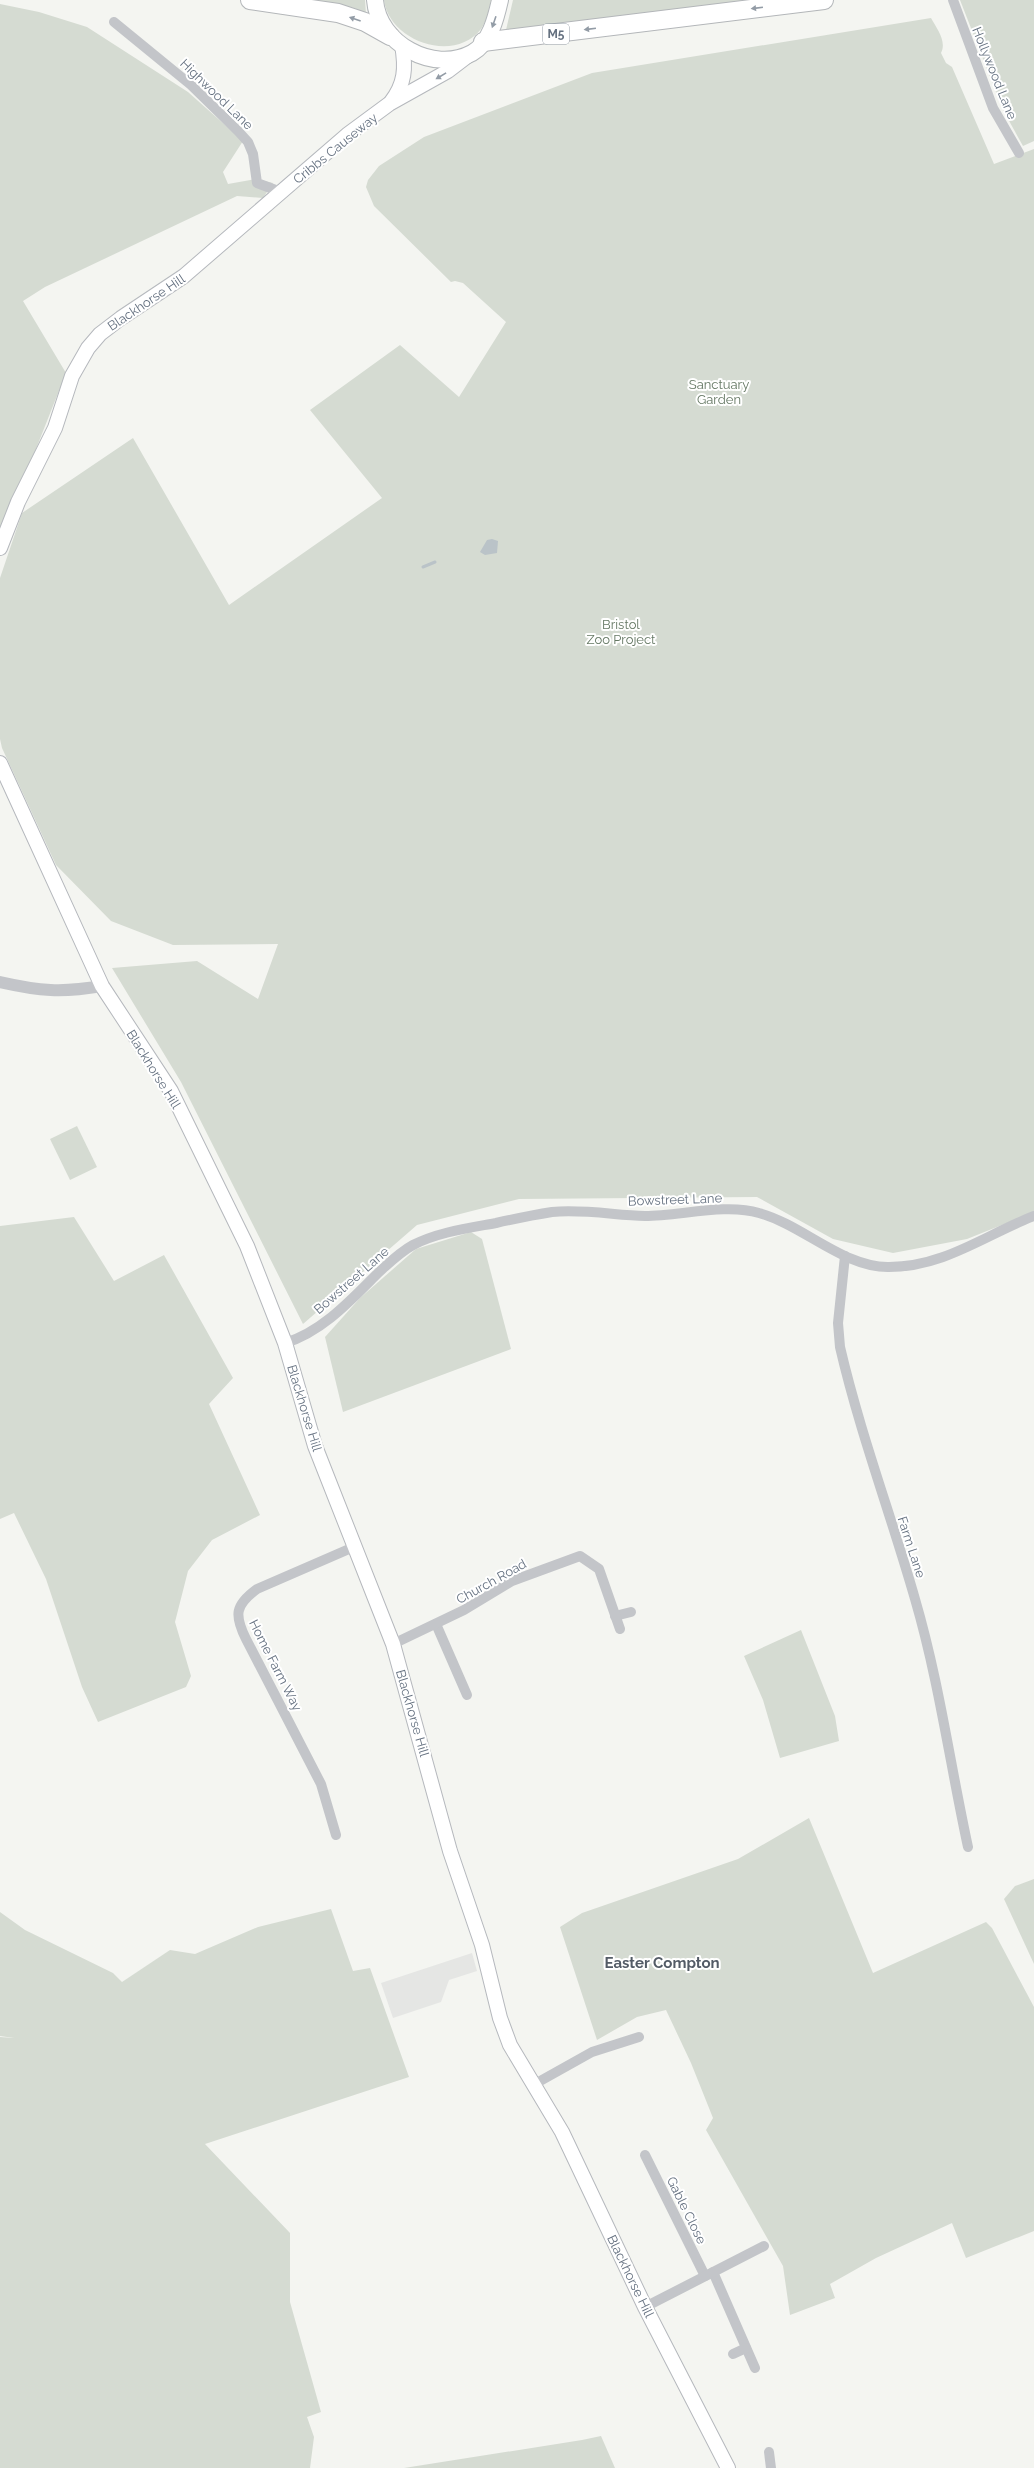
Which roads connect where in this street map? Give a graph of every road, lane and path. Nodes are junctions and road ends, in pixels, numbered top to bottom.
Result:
1 (250, 0) edge
2 (375, 0) edge
3 (500, 0) edge
4 (824, 0) edge
5 (953, 0) edge
6 (114, 22) dead end
7 (396, 40) junction
8 (478, 48) junction
9 (389, 104) junction
10 (1019, 153) dead end
11 (281, 192) junction
12 (0, 548) edge
13 (0, 763) edge
14 (0, 982) edge
15 (102, 986) junction
16 (1034, 1216) edge
17 (845, 1256) junction
18 (285, 1344) junction
19 (356, 1546) junction
20 (631, 1612) dead end
21 (615, 1616) junction
22 (436, 1624) junction
23 (620, 1629) dead end
24 (393, 1644) junction
25 (467, 1695) dead end
26 (336, 1835) dead end
27 (968, 1847) dead end
28 (639, 2037) dead end
29 (533, 2085) junction
30 (645, 2155) dead end
31 (764, 2246) dead end
32 (709, 2274) junction
33 (645, 2306) junction
34 (746, 2348) junction
35 (732, 2354) dead end
36 (755, 2368) dead end
37 (769, 2452) dead end
38 (728, 2468) edge
39 (771, 2468) edge

7 -> 1 highway
2 - 7 main road
3 -> 8 main road
4 -> 8 highway, M5
5 - 10 street, Hollywood Lane
6 - 11 street, Highwood Lane
7 - 8 main road
7 - 9 main road, Cribbs Causeway
8 -> 9 main road, Cribbs Causeway
9 - 11 main road, Cribbs Causeway
11 - 12 main road, Blackhorse Hill
13 - 15 main road, Blackhorse Hill
14 - 15 street
15 - 18 main road, Blackhorse Hill
16 - 17 street, Bowstreet Lane
17 - 18 street, Bowstreet Lane
17 - 27 street, Farm Lane
18 - 19 main road, Blackhorse Hill
19 - 24 main road, Blackhorse Hill
19 - 26 street, Home Farm Way
20 - 21 street
21 - 22 street, Church Road
21 - 23 street, Church Road
22 - 24 street, Church Road
22 - 25 street
24 - 29 main road, Blackhorse Hill
28 - 29 street
29 - 33 main road, Blackhorse Hill
30 - 32 street, Gable Close
31 - 32 street
32 - 33 street
32 - 34 street, Gable Close
33 - 38 main road, Blackhorse Hill
34 - 35 street
34 - 36 street, Gable Close
37 - 39 street

